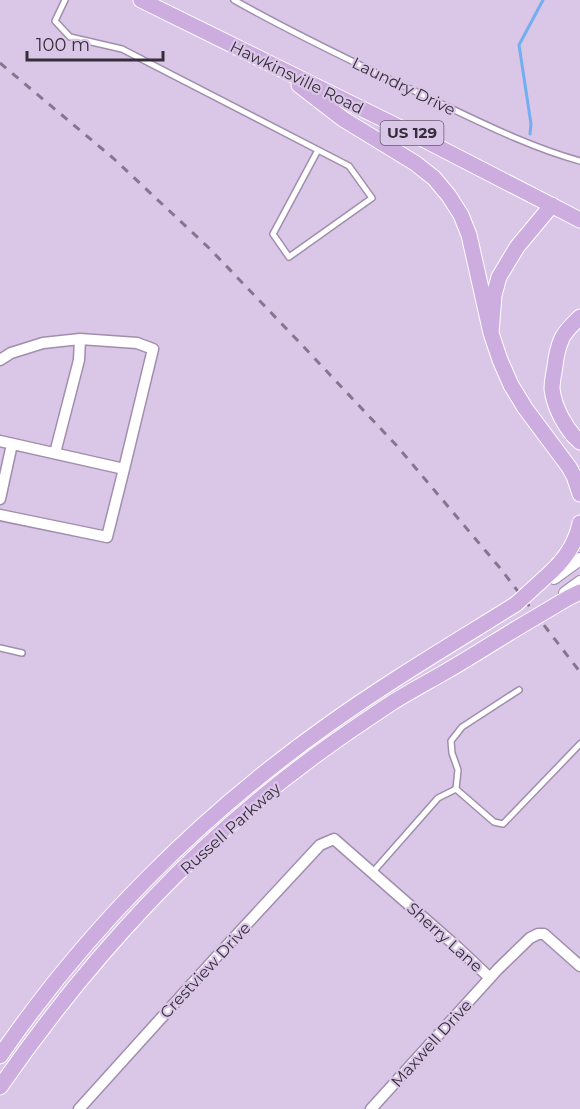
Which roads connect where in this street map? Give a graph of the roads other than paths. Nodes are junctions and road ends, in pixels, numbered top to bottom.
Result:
1 (65, 0) edge
2 (141, 0) edge
3 (234, 0) edge
4 (270, 63) junction
5 (318, 150) junction
6 (580, 161) edge
7 (552, 205) junction
8 (580, 220) edge
9 (580, 317) edge
10 (491, 333) junction
11 (80, 339) junction
12 (0, 360) edge
13 (0, 441) edge
14 (580, 442) edge
15 (12, 444) junction
16 (55, 453) junction
17 (124, 469) junction
18 (580, 494) edge
19 (0, 500) edge
20 (0, 514) edge
21 (580, 523) edge
22 (580, 559) edge
23 (553, 575) junction
24 (580, 582) edge
25 (571, 594) edge
26 (0, 648) edge
27 (22, 653) dead end
28 (519, 690) dead end
29 (580, 744) edge
30 (456, 789) junction
31 (336, 841) joint
32 (372, 873) junction
33 (580, 966) edge
34 (490, 978) junction
35 (0, 1056) edge
36 (0, 1087) edge
37 (79, 1109) edge
38 (371, 1109) edge

1 - 5 lane
2 - 4 main road, Hawkinsville Road / US 129
3 - 6 lane, Laundry Drive
4 - 7 main road, Hawkinsville Road / US 129
4 - 10 main road
5 - 5 lane
7 - 8 main road, Hawkinsville Road / US 129
7 - 10 main road
9 - 14 main road
10 - 18 main road
11 - 12 street
11 - 16 street
11 - 17 street
13 - 15 street
15 - 16 street
15 - 19 street
16 - 17 street
17 - 20 street
21 - 23 main road, Russell Parkway
22 - 23 street
23 - 35 main road, Russell Parkway, bridge
24 - 25 street
25 - 36 main road, Russell Parkway, bridge
26 - 27 lane
28 - 30 lane
29 - 30 lane
30 - 32 lane
31 - 32 street, Sherry Lane
31 - 37 street, Crestview Drive
32 - 34 street, Sherry Lane
33 - 34 street, Sherry Lane
34 - 38 street, Maxwell Drive

